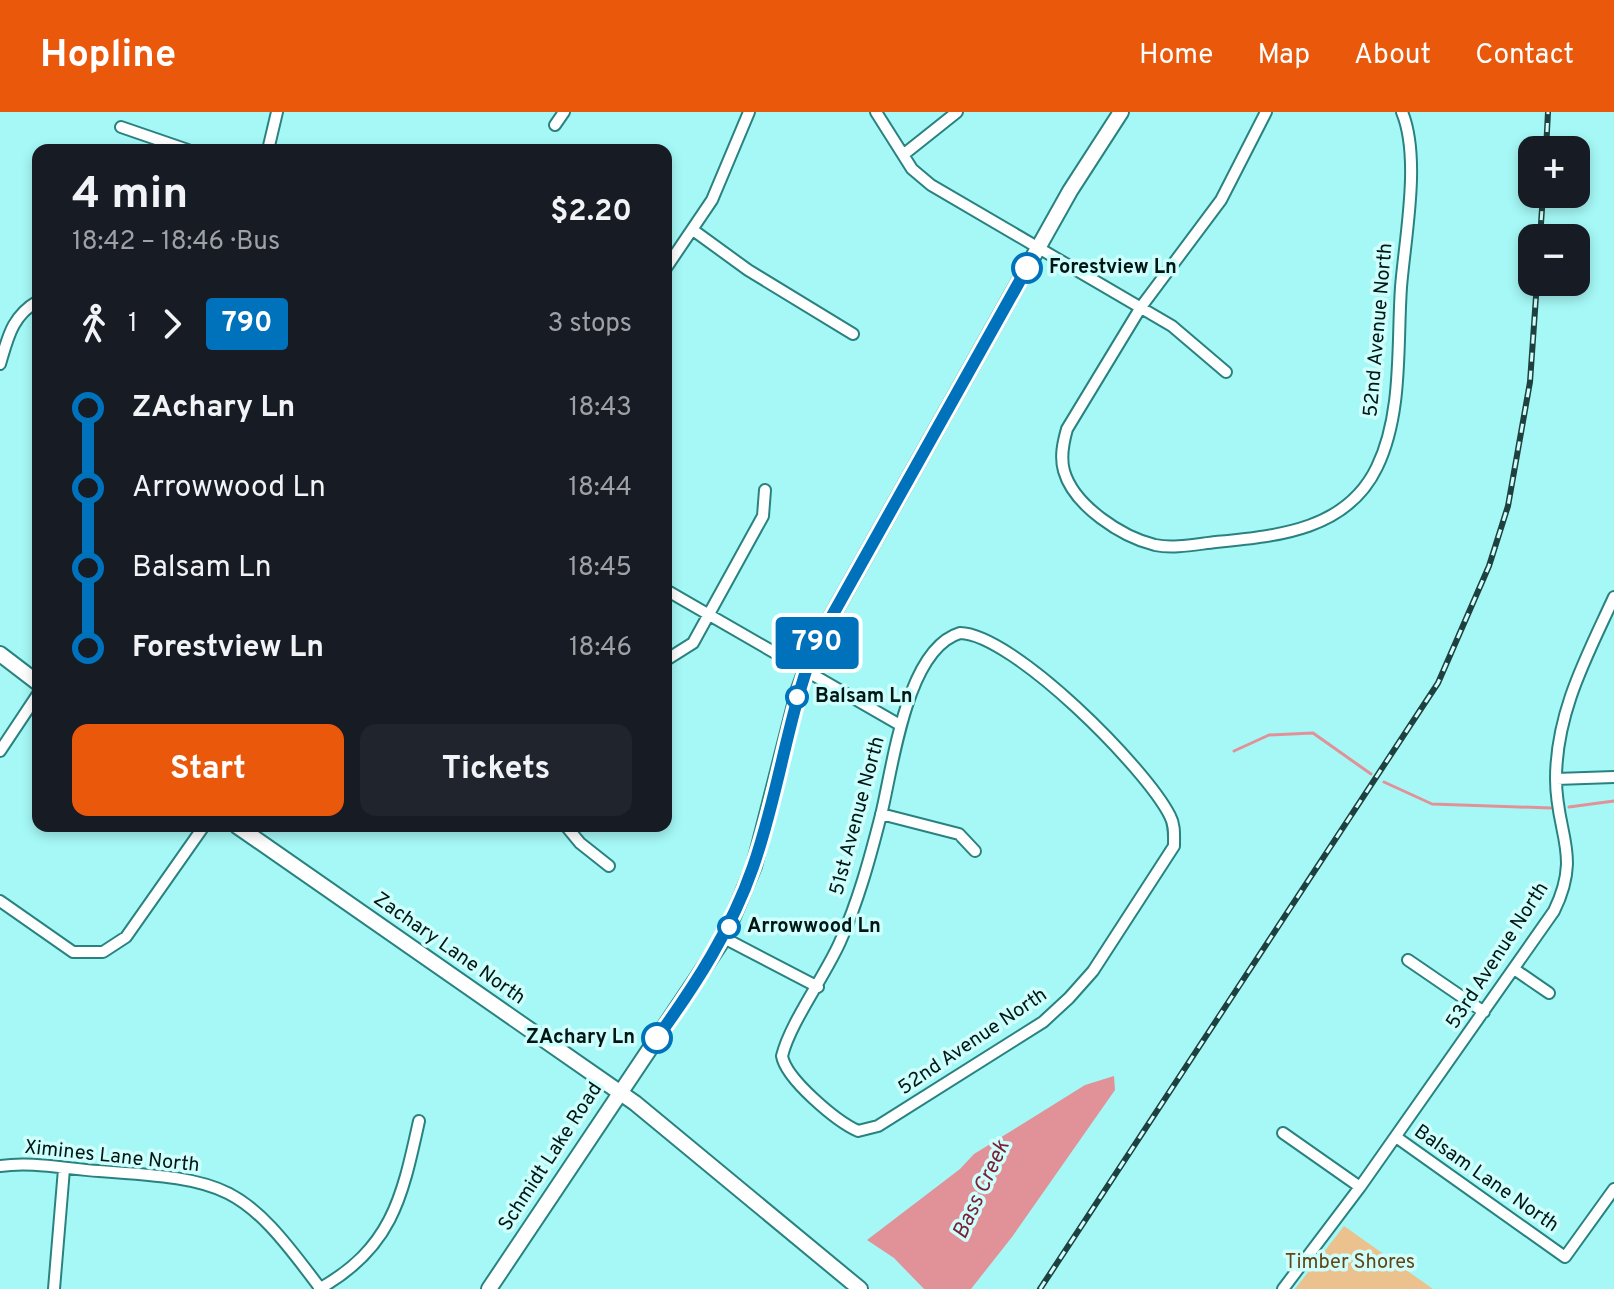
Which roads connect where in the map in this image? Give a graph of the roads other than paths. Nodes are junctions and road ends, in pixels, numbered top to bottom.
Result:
1 (277, 112) edge
2 (564, 112) edge
3 (749, 112) edge
4 (876, 112) edge
5 (957, 112) edge
6 (1121, 112) edge
7 (1266, 112) edge
8 (1402, 112) edge
9 (555, 125) dead end
10 (121, 127) dead end
11 (171, 144) edge
12 (269, 144) edge
13 (903, 155) junction
14 (693, 230) junction
15 (1038, 249) junction
16 (672, 260) edge
17 (32, 305) edge
18 (1141, 307) junction
19 (853, 334) dead end
20 (0, 364) edge
21 (1226, 372) dead end
22 (765, 490) dead end
23 (672, 594) edge
24 (1614, 597) edge
25 (708, 617) junction
26 (0, 654) edge
27 (672, 656) edge
28 (806, 672) junction
29 (32, 678) edge
30 (32, 703) edge
31 (900, 725) junction
32 (0, 751) edge
33 (1614, 777) edge
34 (1556, 779) junction
35 (1164, 805) joint
36 (881, 814) junction
37 (200, 832) edge
38 (246, 832) edge
39 (571, 832) edge
40 (975, 851) dead end
41 (609, 866) dead end
42 (0, 901) edge
43 (724, 938) junction
44 (1408, 960) dead end
45 (1514, 969) junction
46 (818, 987) junction
47 (1549, 993) dead end
48 (1484, 1012) junction
49 (789, 1075) joint
50 (619, 1091) junction
51 (419, 1121) dead end
52 (1283, 1133) dead end
53 (1396, 1137) junction
54 (0, 1166) edge
55 (64, 1169) junction
56 (1360, 1187) junction
57 (1614, 1189) edge
58 (54, 1289) edge
59 (319, 1289) edge
60 (489, 1289) edge
61 (860, 1289) edge
62 (1283, 1289) edge

1 - 12 street
2 - 9 street
3 - 14 street
4 - 13 street
5 - 13 street
6 - 15 street, Schmidt Lake Road
7 - 18 street
8 - 18 street, 52nd Avenue North
10 - 11 street
13 - 15 street
14 - 16 street
14 - 19 street
15 - 18 street
15 - 28 street, Schmidt Lake Road
17 - 20 street
18 - 21 street
22 - 25 street
23 - 25 street
24 - 34 street, 53rd Avenue North
25 - 27 street
25 - 28 street
26 - 29 street
28 - 31 street
28 - 43 street, Schmidt Lake Road
30 - 32 street
31 - 35 street, 51st Avenue North
31 - 36 street, 51st Avenue North
33 - 34 street
34 - 45 street, 53rd Avenue North
35 - 49 street, 52nd Avenue North
36 - 40 street
36 - 46 street, 51st Avenue North
37 - 42 street
38 - 50 street, Zachary Lane North
39 - 41 street
43 - 46 street
43 - 50 street, Schmidt Lake Road
44 - 48 street
45 - 47 street
45 - 48 street, 53rd Avenue North
46 - 49 street, 51st Avenue North
48 - 53 street, 53rd Avenue North
50 - 60 street, Schmidt Lake Road
50 - 61 street, Zachary Lane North
51 - 59 street
52 - 56 street
53 - 56 street, 53rd Avenue North
53 - 57 street, Balsam Lane North
54 - 55 street, Ximines Lane North
55 - 58 street
55 - 59 street, Ximines Lane North
56 - 62 street, 53rd Avenue North

